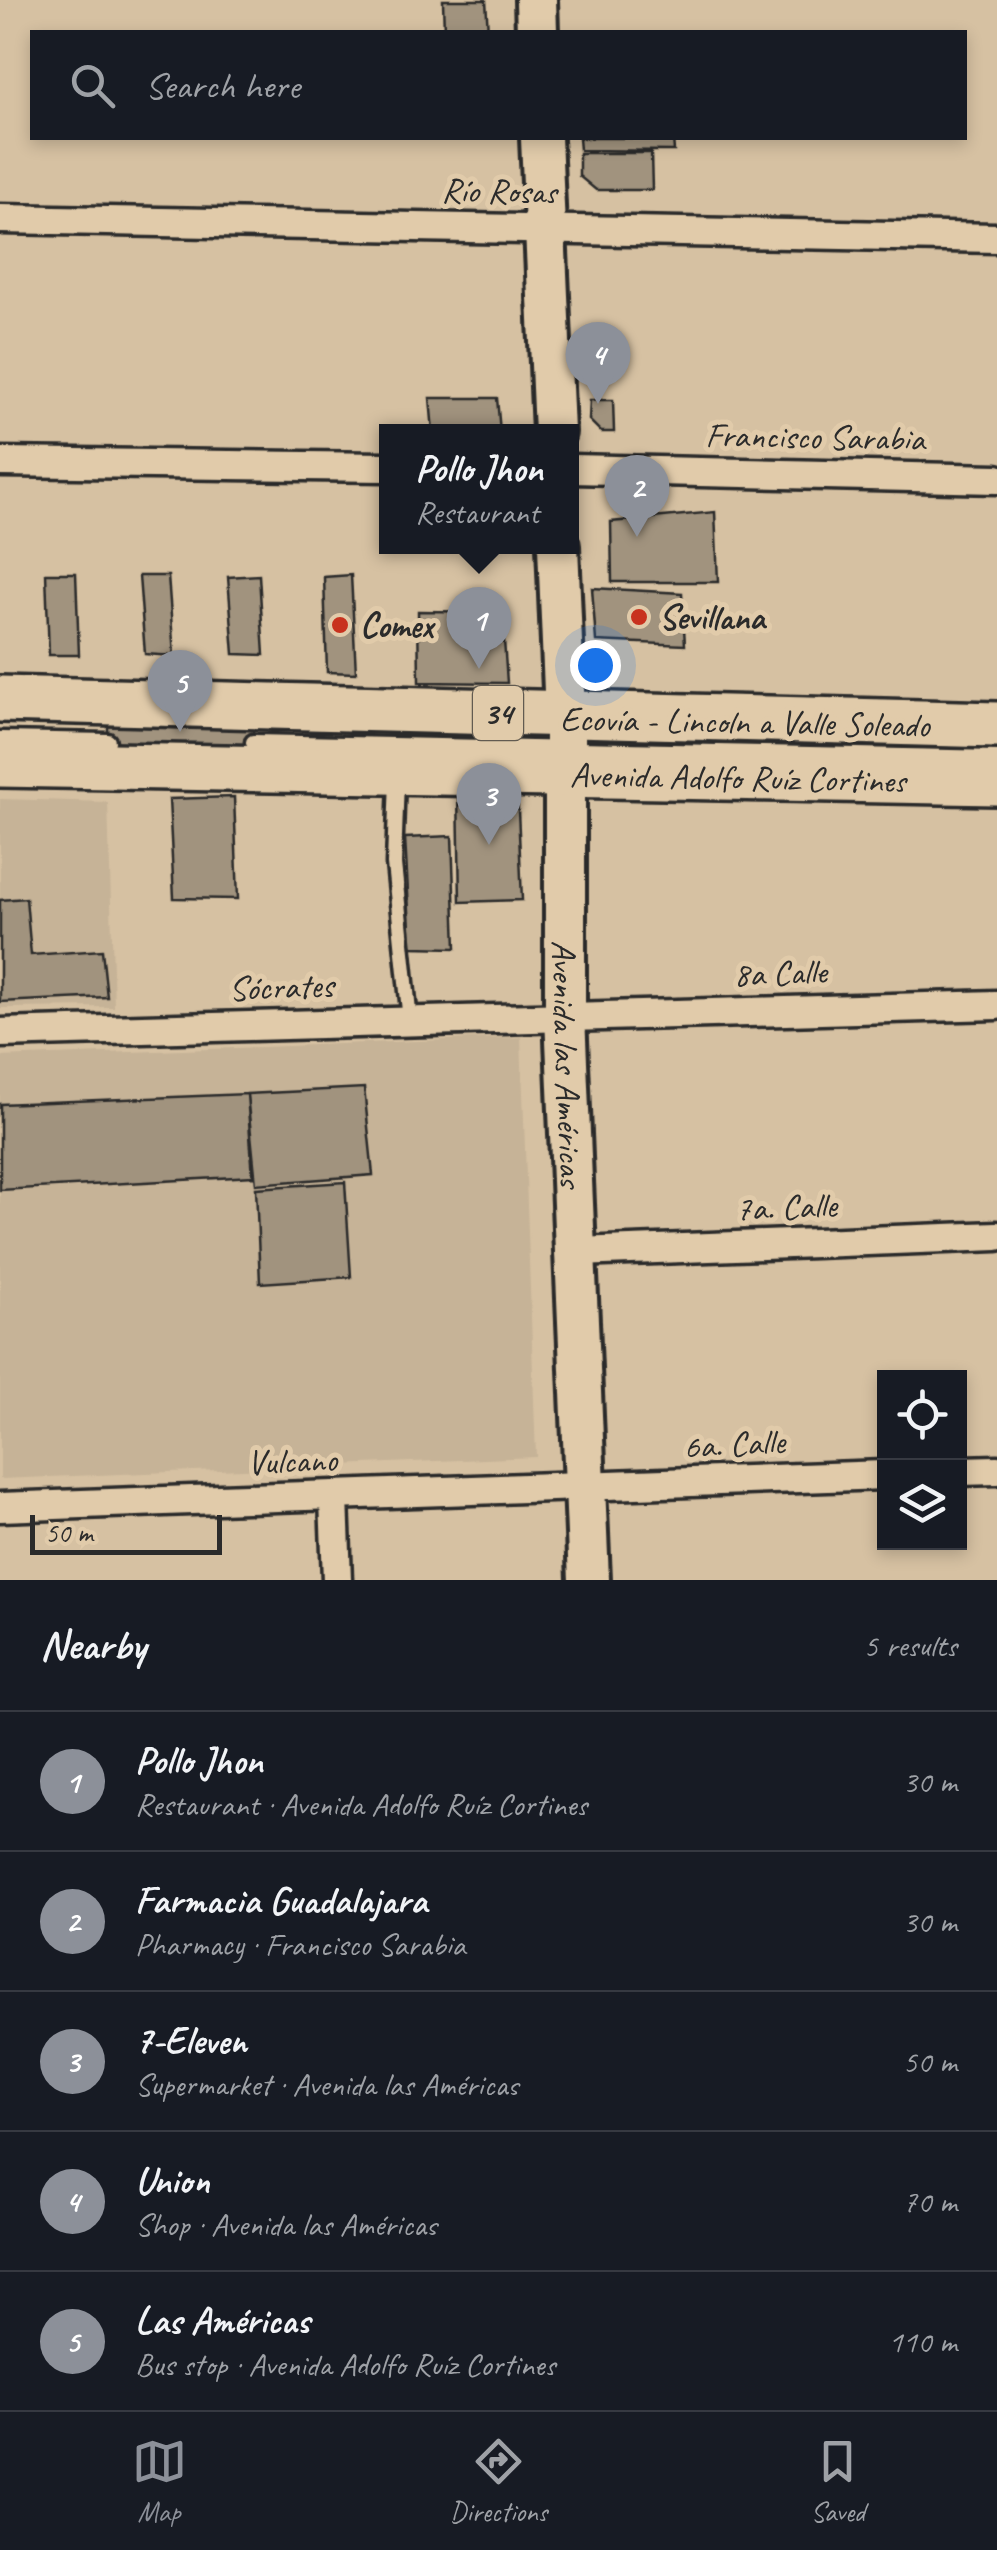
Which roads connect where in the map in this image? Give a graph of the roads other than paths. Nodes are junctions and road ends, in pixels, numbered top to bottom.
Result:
1 (536, 0) edge
2 (537, 30) edge
3 (541, 140) edge
4 (0, 219) edge
5 (545, 230) junction
6 (997, 238) edge
7 (554, 424) edge
8 (0, 462) edge
9 (379, 467) edge
10 (579, 469) edge
11 (997, 478) edge
12 (558, 554) edge
13 (0, 700) edge
14 (272, 723) dead end
15 (997, 725) edge
16 (0, 739) edge
17 (997, 739) edge
18 (108, 740) dead end
19 (565, 741) junction
20 (252, 742) dead end
21 (997, 758) edge
22 (0, 764) edge
23 (397, 768) junction
24 (997, 782) edge
25 (997, 1005) edge
26 (565, 1016) junction
27 (410, 1020) junction
28 (0, 1033) edge
29 (997, 1236) edge
30 (578, 1252) junction
31 (997, 1470) edge
32 (967, 1472) edge
33 (877, 1475) edge
34 (587, 1488) junction
35 (334, 1498) junction
36 (0, 1507) edge
37 (337, 1580) edge
38 (589, 1580) edge

1 - 2 main road
3 - 5 main road
4 - 5 street, Río Rosas
5 - 6 street, Río Rosas
5 - 7 main road
8 - 9 street
10 - 11 street, Francisco Sarabia
12 - 19 main road, Avenida las Américas
13 - 19 main road, Avenida Adolfo Ruíz Cortines / 34
14 - 19 lane
15 - 19 main road, Avenida Adolfo Ruíz Cortines / 34
16 - 18 lane
17 - 19 lane
19 - 20 lane, Ecovía - Lincoln a Valle Soleado
19 - 21 lane, Ecovía - Lincoln a Valle Soleado
19 - 23 main road, Avenida Adolfo Ruíz Cortines / 34
19 - 24 main road, Avenida Adolfo Ruíz Cortines / 34
19 - 26 main road, Avenida las Américas
22 - 23 main road, Avenida Adolfo Ruíz Cortines / 34
23 - 27 lane
25 - 26 street, 8a Calle
26 - 27 street, Sócrates
26 - 30 main road, Avenida las Américas
27 - 28 street, Sócrates
29 - 30 street, 7a. Calle
30 - 34 main road, Avenida las Américas
31 - 32 street
33 - 34 street, 6a. Calle
34 - 35 street, Vulcano
34 - 38 main road, Avenida las Américas
35 - 36 street, Vulcano
35 - 37 street

